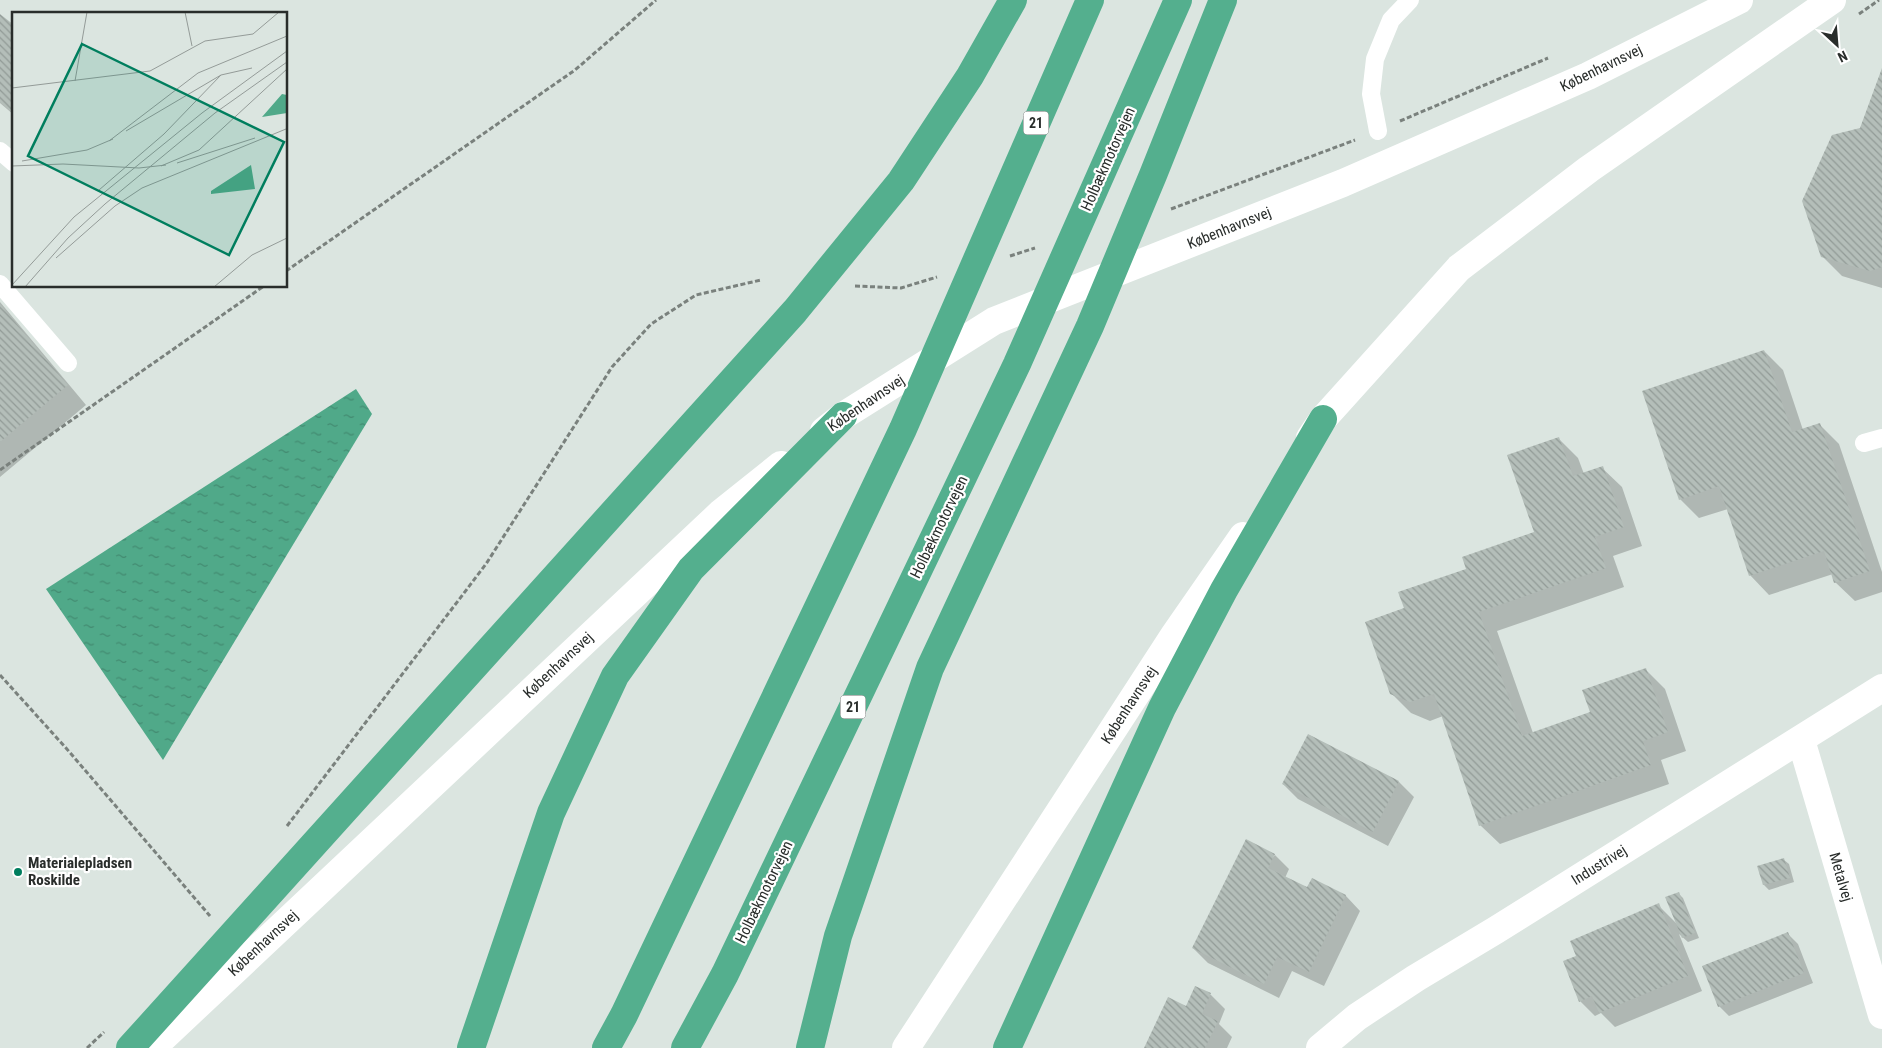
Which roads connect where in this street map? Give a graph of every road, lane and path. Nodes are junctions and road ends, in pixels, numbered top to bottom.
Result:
1 (656, 0) edge
2 (1012, 0) edge
3 (1090, 0) edge
4 (1178, 0) edge
5 (1223, 0) edge
6 (1410, 0) edge
7 (1739, 0) edge
8 (1832, 0) edge
9 (1879, 0) edge
10 (1854, 17) dead end
11 (1552, 57) dead end
12 (1378, 131) junction
13 (0, 151) edge
14 (12, 161) edge
15 (1164, 211) dead end
16 (1042, 246) dead end
17 (993, 252) junction
18 (288, 269) edge
19 (939, 277) dead end
20 (761, 280) dead end
21 (0, 284) edge
22 (852, 286) dead end
23 (261, 288) edge
24 (68, 363) dead end
25 (843, 416) junction
26 (1323, 419) junction
27 (1882, 438) edge
28 (1864, 444) dead end
29 (0, 470) edge
30 (0, 675) edge
31 (1882, 688) edge
32 (1801, 740) junction
33 (282, 833) dead end
34 (216, 922) dead end
35 (1882, 1015) edge
36 (108, 1027) dead end
37 (87, 1048) edge
38 (130, 1048) edge
39 (152, 1048) edge
40 (471, 1048) edge
41 (606, 1048) edge
42 (685, 1048) edge
43 (810, 1048) edge
44 (906, 1048) edge
45 (1007, 1048) edge
46 (1320, 1048) edge

1 - 18 path
2 - 38 highway
3 - 17 highway, 21
4 - 42 highway, Holbækmotorvejen / 21
5 - 43 highway
6 - 12 lane
7 - 25 main road, Københavnsvej
8 - 26 main road, Københavnsvej
9 - 10 path
11 - 12 path
12 - 15 path
13 - 14 lane
16 - 17 path
17 - 41 highway, 21
19 - 22 path
20 - 33 path
21 - 24 lane
23 - 29 path
25 - 39 main road, Københavnsvej
25 - 40 highway
26 - 44 main road, Københavnsvej
26 - 45 highway
27 - 28 lane
30 - 34 path
31 - 32 main road, Industrivej
32 - 35 main road, Metalvej
32 - 46 main road, Industrivej
36 - 37 path

